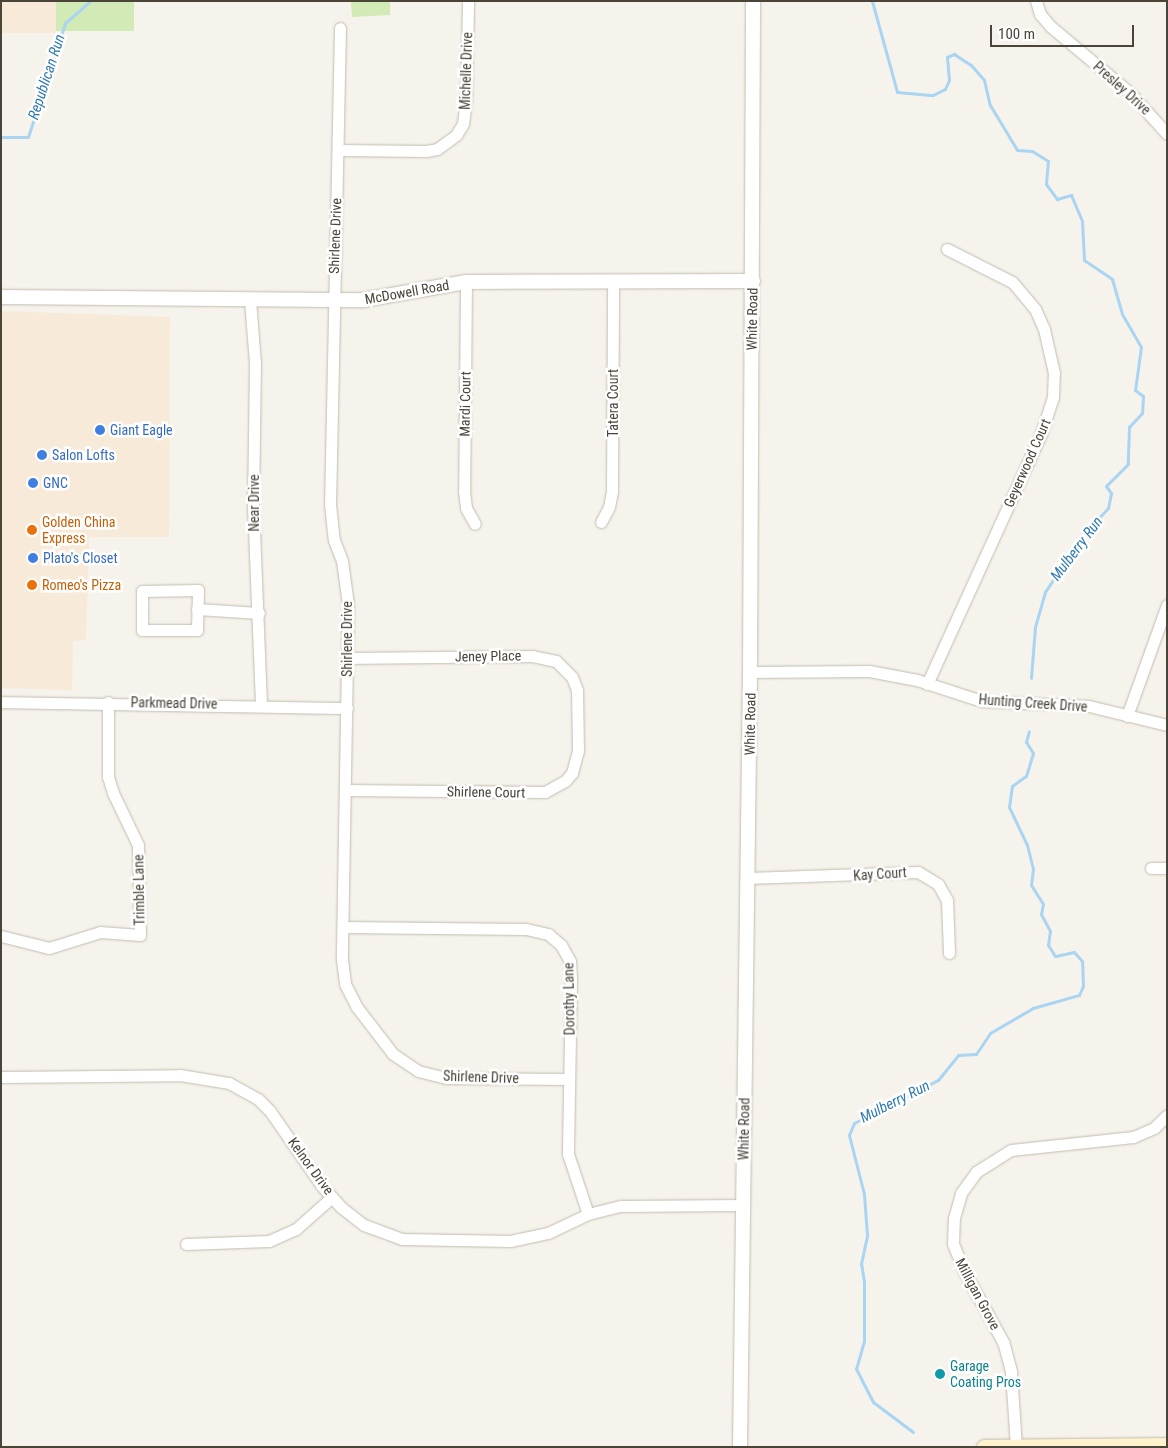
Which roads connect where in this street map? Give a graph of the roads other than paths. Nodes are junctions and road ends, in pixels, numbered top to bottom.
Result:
1 (468, 1) edge
2 (753, 1) edge
3 (1036, 1) edge
4 (340, 28) dead end
5 (1167, 134) edge
6 (338, 150) junction
7 (946, 250) dead end
8 (753, 281) junction
9 (466, 282) junction
10 (613, 282) junction
11 (1, 297) edge
12 (250, 300) junction
13 (333, 300) junction
14 (601, 522) dead end
15 (475, 524) dead end
16 (1167, 605) edge
17 (198, 609) junction
18 (258, 613) junction
19 (348, 658) junction
20 (750, 672) junction
21 (928, 684) junction
22 (1, 702) edge
23 (108, 702) junction
24 (261, 705) junction
25 (346, 708) junction
26 (1127, 716) junction
27 (1167, 725) edge
28 (578, 726) joint
29 (345, 790) junction
30 (1151, 868) dead end
31 (1167, 868) edge
32 (748, 878) junction
33 (343, 926) junction
34 (1, 936) edge
35 (949, 953) dead end
36 (1, 1077) edge
37 (569, 1079) junction
38 (1165, 1119) edge
39 (332, 1198) junction
40 (743, 1205) junction
41 (588, 1214) junction
42 (186, 1244) dead end
43 (1167, 1445) edge
44 (1016, 1446) edge
45 (740, 1447) edge
46 (984, 1447) edge

1 - 6 street, Michelle Drive
2 - 8 street, White Road
3 - 5 street, Presley Drive
4 - 6 street, Shirlene Drive
6 - 13 street, Shirlene Drive
7 - 21 street, Geyerwood Court
8 - 10 street, McDowell Road
8 - 20 street, White Road
9 - 10 street, McDowell Road
9 - 13 street, McDowell Road
9 - 15 street, Mardi Court
10 - 14 street, Tatera Court
11 - 12 street, McDowell Road
12 - 13 street, McDowell Road
12 - 18 street, Near Drive
13 - 19 street, Shirlene Drive
16 - 26 street
17 - 17 street
17 - 18 street
18 - 24 street, Near Drive
19 - 25 street, Shirlene Drive
19 - 28 street, Jeney Place
20 - 21 street, Hunting Creek Drive
20 - 32 street, White Road
21 - 26 street, Hunting Creek Drive
22 - 23 street, Parkmead Drive
23 - 24 street, Parkmead Drive
23 - 34 street, Trimble Lane
24 - 25 street, Parkmead Drive
25 - 29 street, Shirlene Drive
26 - 27 street, Hunting Creek Drive
28 - 29 street, Shirlene Court
29 - 33 street, Shirlene Drive
30 - 31 street
32 - 35 street, Kay Court
32 - 40 street, White Road
33 - 37 street, Shirlene Drive
33 - 37 street, Dorothy Lane
36 - 39 street, Kelnor Drive
37 - 41 street, Dorothy Lane
38 - 44 street, Milligan Grove
39 - 41 street, Kelnor Drive
39 - 42 street
40 - 41 street, Kelnor Drive
40 - 45 street, White Road
43 - 44 main road
44 - 46 main road

